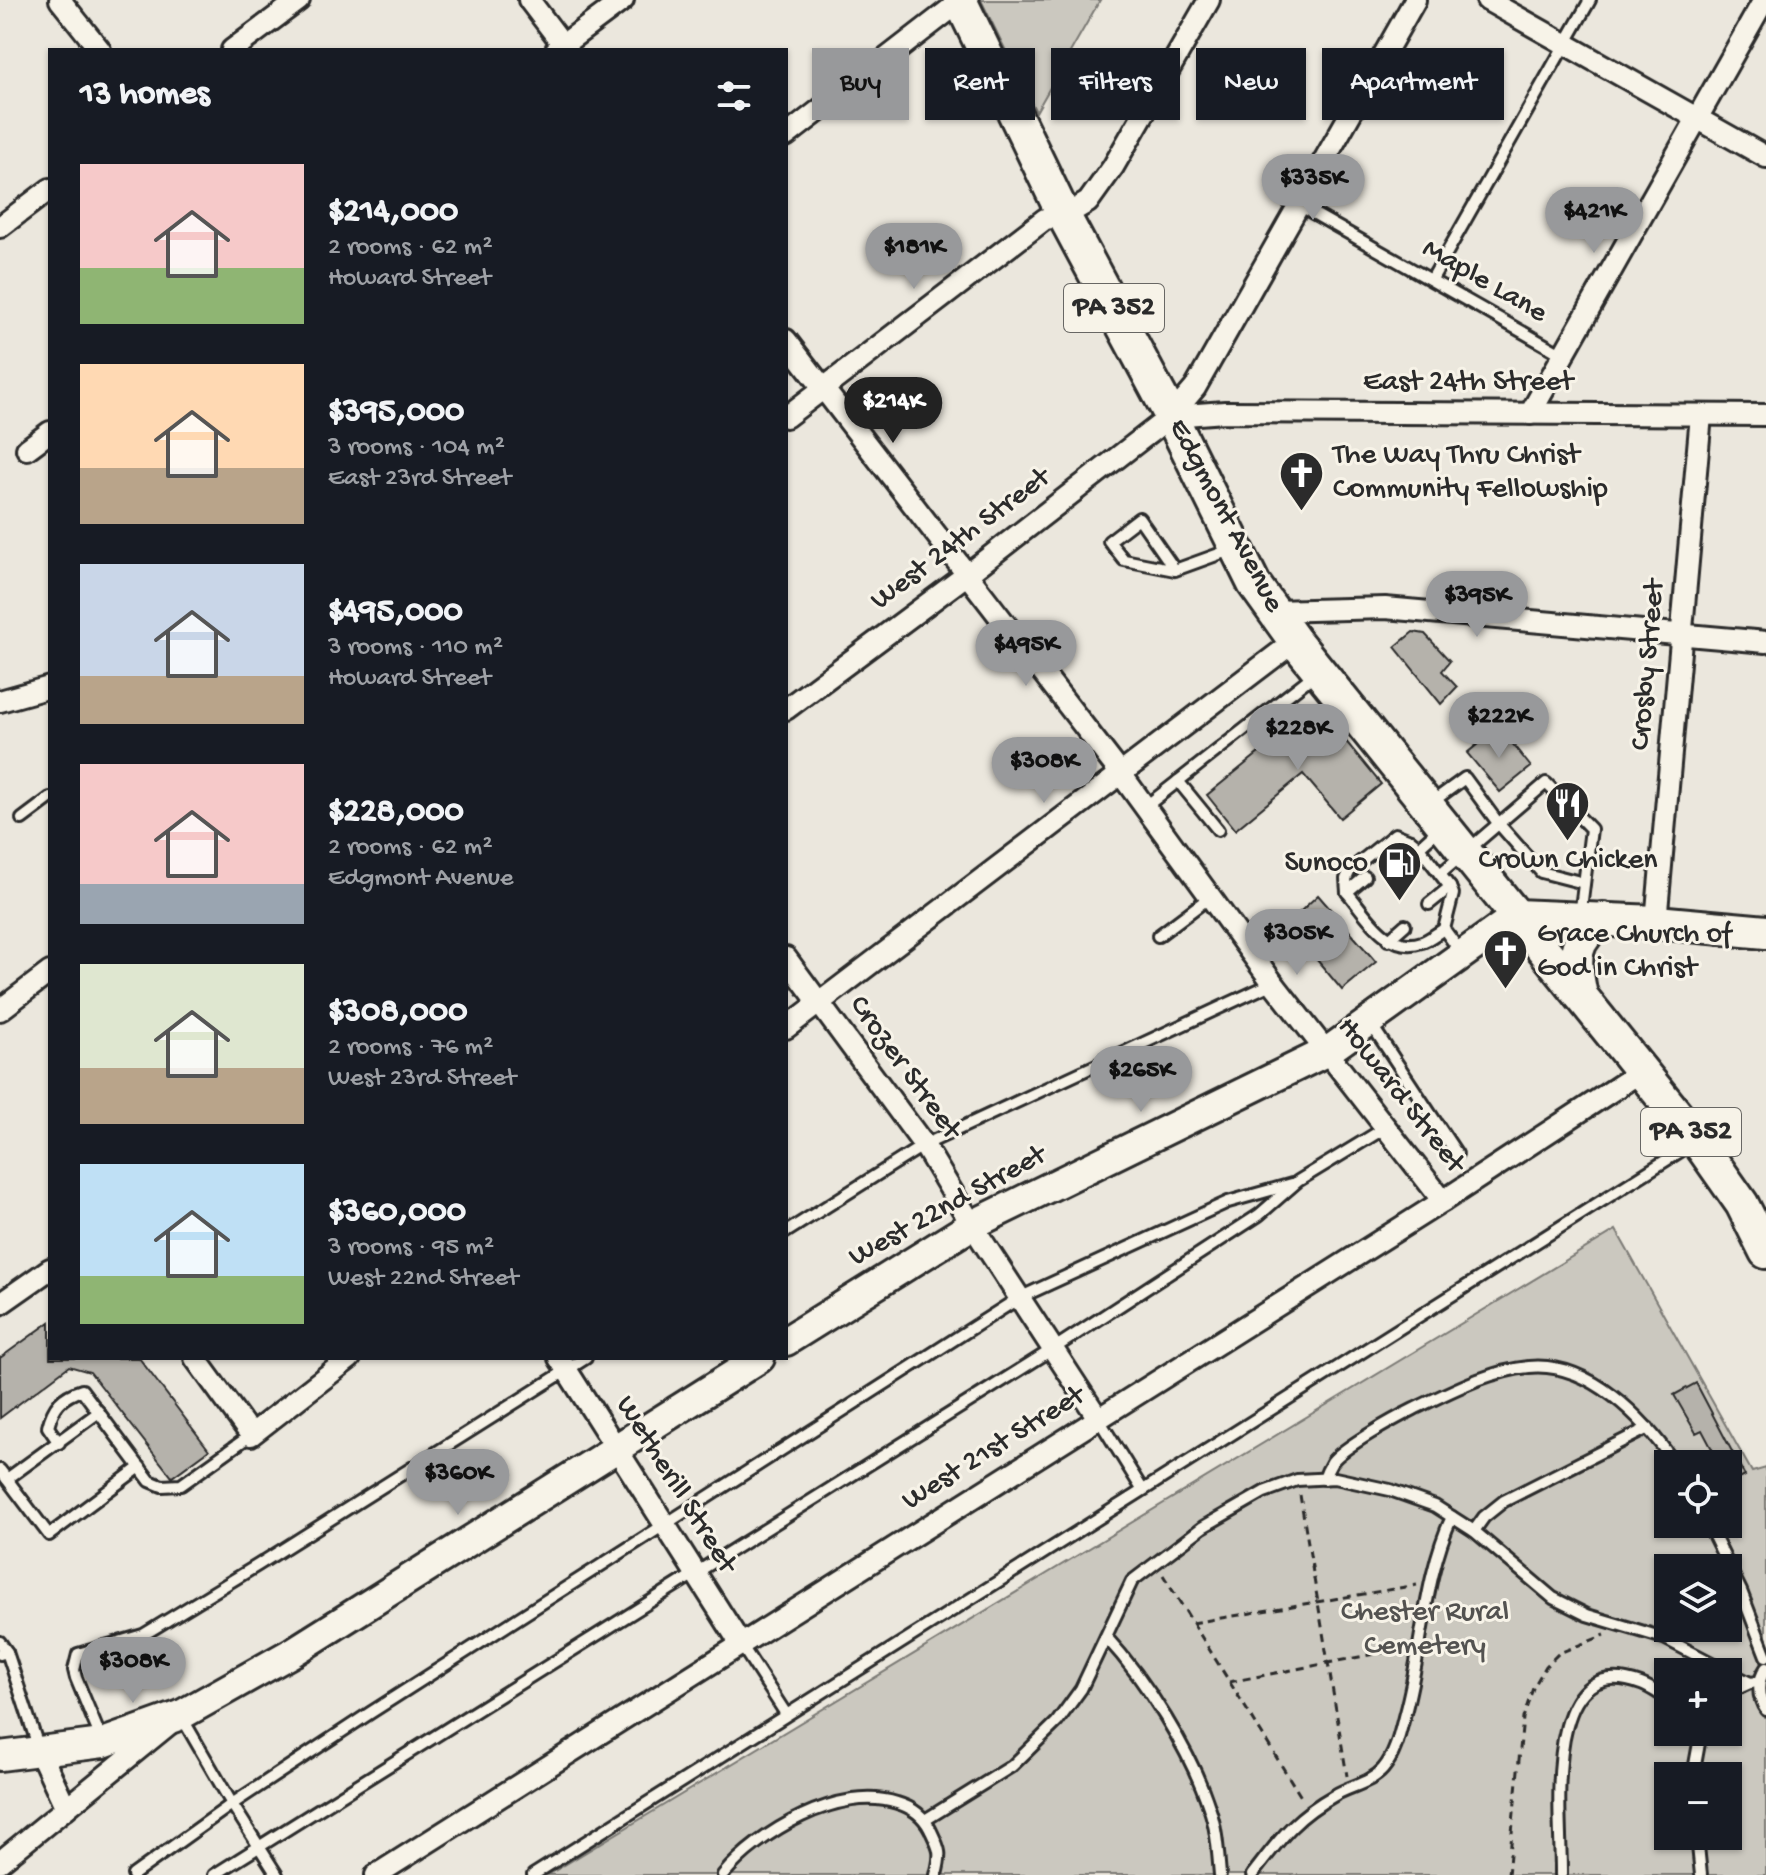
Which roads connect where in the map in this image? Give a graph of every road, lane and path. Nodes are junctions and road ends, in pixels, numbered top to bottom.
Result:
1 (60, 0) edge
2 (299, 0) edge
3 (529, 0) edge
4 (623, 0) edge
5 (1209, 0) edge
6 (1415, 0) edge
7 (1487, 0) edge
8 (1590, 0) edge
9 (1764, 0) edge
10 (961, 1) edge
11 (1566, 43) junction
12 (98, 48) edge
13 (235, 48) edge
14 (562, 48) edge
15 (1697, 118) junction
16 (788, 134) edge
17 (1766, 157) edge
18 (48, 191) edge
19 (1297, 204) junction
20 (1064, 216) junction
21 (0, 227) edge
22 (1432, 279) junction
23 (788, 343) edge
24 (1563, 355) junction
25 (823, 389) junction
26 (1530, 414) junction
27 (788, 415) edge
28 (1701, 415) junction
29 (1766, 415) edge
30 (1171, 416) junction
31 (48, 433) edge
32 (27, 449) dead end
33 (1235, 548) junction
34 (1175, 570) junction
35 (965, 576) junction
36 (1273, 611) junction
37 (1682, 635) junction
38 (1295, 641) junction
39 (1766, 642) edge
40 (1320, 671) junction
41 (48, 688) edge
42 (0, 701) edge
43 (788, 708) edge
44 (1121, 774) junction
45 (1178, 781) junction
46 (48, 800) edge
47 (1144, 808) junction
48 (1436, 815) junction
49 (22, 819) dead end
50 (1498, 823) junction
51 (1218, 830) dead end
52 (1410, 840) junction
53 (1419, 847) junction
54 (1465, 852) junction
55 (1390, 856) dead end
56 (1440, 874) junction
57 (1365, 877) dead end
58 (1584, 883) junction
59 (1450, 887) junction
60 (1347, 892) junction
61 (1210, 897) junction
62 (1429, 904) dead end
63 (1516, 916) junction
64 (1591, 919) junction
65 (1656, 922) junction
66 (1405, 925) dead end
67 (1444, 929) junction
68 (1766, 932) edge
69 (1158, 936) dead end
70 (1388, 940) junction
71 (1463, 955) junction
72 (788, 961) edge
73 (48, 974) edge
74 (1273, 983) junction
75 (1581, 996) junction
76 (820, 1003) junction
77 (0, 1010) edge
78 (1370, 1022) junction
79 (788, 1027) edge
80 (1328, 1051) junction
81 (1642, 1071) junction
82 (1385, 1128) junction
83 (1697, 1140) junction
84 (924, 1145) junction
85 (1457, 1154) dead end
86 (1298, 1181) junction
87 (1443, 1201) junction
88 (1754, 1204) edge
89 (972, 1225) junction
90 (788, 1231) edge
91 (1766, 1252) edge
92 (48, 1270) edge
93 (1019, 1298) junction
94 (0, 1304) edge
95 (788, 1340) edge
96 (1053, 1349) junction
97 (196, 1360) edge
98 (347, 1360) edge
99 (757, 1360) edge
100 (563, 1364) edge
101 (99, 1412) junction
102 (1098, 1418) junction
103 (1648, 1428) junction
104 (251, 1435) junction
105 (59, 1443) junction
106 (616, 1448) junction
107 (1664, 1450) edge
108 (140, 1467) junction
109 (4, 1474) edge
110 (1324, 1479) junction
111 (1297, 1480) junction
112 (1142, 1489) junction
113 (1452, 1517) junction
114 (663, 1524) junction
115 (1474, 1531) junction
116 (1715, 1538) edge
117 (1155, 1562) junction
118 (694, 1573) junction
119 (1432, 1582) junction
120 (1317, 1602) junction
121 (1192, 1623) junction
122 (1623, 1628) junction
123 (1106, 1637) junction
124 (0, 1642) edge
125 (740, 1643) junction
126 (1421, 1645) junction
127 (4, 1653) edge
128 (1766, 1656) edge
129 (1328, 1663) junction
130 (1766, 1668) edge
131 (1229, 1682) junction
132 (1755, 1683) junction
133 (1742, 1688) edge
134 (1654, 1691) edge
135 (1766, 1710) edge
136 (786, 1714) junction
137 (181, 1715) junction
138 (103, 1743) junction
139 (40, 1752) junction
140 (0, 1756) edge
141 (1349, 1789) junction
142 (232, 1804) junction
143 (66, 1808) junction
144 (1310, 1811) junction
145 (925, 1820) junction
146 (259, 1846) junction
147 (1698, 1850) edge
148 (0, 1862) edge
149 (133, 1875) edge
150 (214, 1875) edge
151 (277, 1875) edge
152 (376, 1875) edge
153 (533, 1875) edge
154 (723, 1875) edge
155 (936, 1875) edge
156 (1220, 1875) edge
157 (1252, 1875) edge
158 (1508, 1875) edge
159 (1561, 1875) edge
160 (1701, 1875) edge

1 - 12 street
2 - 13 street
3 - 14 street
4 - 14 street
5 - 20 street
6 - 19 street, West 24th Street
7 - 11 street
8 - 11 lane
9 - 15 street
10 - 16 street
10 - 20 main road, Edgmont Avenue / PA 352
11 - 15 street
11 - 22 lane
15 - 17 street
15 - 24 street
18 - 21 street
19 - 22 lane, Maple Lane
19 - 30 street, West 24th Street
20 - 25 street
20 - 30 main road, Edgmont Avenue / PA 352
22 - 24 lane, Maple Lane
23 - 25 street, Howard Street
24 - 26 street
25 - 27 street
25 - 35 street, Howard Street
26 - 28 street, East 24th Street
26 - 30 street, East 24th Street
28 - 29 street, East 24th Street
28 - 37 street, Crosby Street
30 - 33 main road, Edgmont Avenue / PA 352
30 - 35 street, West 24th Street
31 - 32 street
33 - 34 lane
33 - 36 main road, Edgmont Avenue / PA 352
34 - 34 lane
35 - 43 street, West 24th Street
35 - 44 street, Howard Street
36 - 37 street
36 - 38 main road, Edgmont Avenue / PA 352
37 - 39 street
37 - 65 street, Crosby Street
38 - 40 main road, Edgmont Avenue / PA 352
38 - 44 street
40 - 45 lane
40 - 48 main road, Edgmont Avenue / PA 352
41 - 42 street
44 - 47 street, Howard Street
44 - 76 street
45 - 47 lane
45 - 51 lane
46 - 49 lane
47 - 61 street, Howard Street
48 - 50 lane
48 - 53 lane
48 - 54 main road, Edgmont Avenue / PA 352
50 - 54 lane
50 - 58 lane
50 - 58 lane
52 - 53 lane
52 - 55 lane
52 - 60 lane
53 - 56 lane
54 - 56 lane
54 - 63 main road, Edgmont Avenue / PA 352
56 - 59 lane
57 - 60 lane
58 - 64 lane
59 - 62 lane
59 - 67 lane
60 - 70 lane
61 - 69 lane
61 - 74 street, Howard Street
63 - 64 main road
63 - 71 street, West 22nd Street
63 - 75 main road, Edgmont Avenue / PA 352
64 - 65 main road
64 - 75 main road
65 - 68 main road
66 - 70 lane
67 - 70 lane
67 - 71 lane
71 - 78 street, West 22nd Street
72 - 76 street, Crozer Street
73 - 77 street
74 - 80 street, Howard Street
74 - 84 lane
75 - 81 main road, Edgmont Avenue / PA 352
76 - 79 street
76 - 84 street, Crozer Street
78 - 80 street, West 22nd Street
78 - 85 lane
80 - 82 street, Howard Street
80 - 89 street, West 22nd Street
81 - 83 main road, Edgmont Avenue / PA 352
81 - 87 street, West 21st Street
82 - 86 lane
82 - 87 street, Howard Street
83 - 88 main road, Edgmont Avenue / PA 352
83 - 112 lane
84 - 89 street, Crozer Street
84 - 90 lane
86 - 93 lane
86 - 96 lane
87 - 102 street, West 21st Street
88 - 91 main road, Edgmont Avenue / PA 352
89 - 93 street, Crozer Street
89 - 95 street, West 22nd Street
92 - 94 street
93 - 96 street, Crozer Street
93 - 114 lane
96 - 102 street, Crozer Street
96 - 118 lane
97 - 104 street
98 - 104 street
99 - 106 street
100 - 106 street, Wetherill Street
100 - 138 lane
101 - 105 lane
101 - 105 lane
101 - 108 lane
102 - 112 lane
102 - 125 street, West 21st Street
103 - 107 lane
103 - 110 lane
103 - 115 lane
104 - 108 lane
105 - 109 lane
106 - 114 street, Wetherill Street
106 - 137 street
108 - 109 lane
110 - 111 lane
110 - 113 lane
111 - 117 lane
111 - 120 path
112 - 136 lane
113 - 115 lane
113 - 119 lane
114 - 118 street, Wetherill Street
114 - 142 lane
115 - 122 lane
116 - 128 lane
117 - 121 path
117 - 123 lane
118 - 125 street, Wetherill Street
118 - 146 lane
119 - 120 path
119 - 126 lane
120 - 121 path
120 - 129 path
121 - 131 path
122 - 132 lane
122 - 158 path
123 - 145 lane
123 - 156 lane
124 - 127 lane
125 - 136 lane
125 - 152 street, West 21st Street
126 - 129 path
126 - 141 lane
127 - 139 lane
129 - 131 path
129 - 141 path
130 - 132 lane
131 - 144 path
132 - 133 lane
132 - 135 lane
134 - 159 lane
136 - 153 lane
137 - 138 street
137 - 142 lane
137 - 143 street
138 - 139 street
139 - 140 street
139 - 143 street
141 - 144 lane
142 - 146 lane
142 - 149 lane
143 - 148 street
144 - 157 lane
145 - 154 lane
145 - 155 lane
146 - 150 lane
146 - 151 lane
147 - 160 lane

